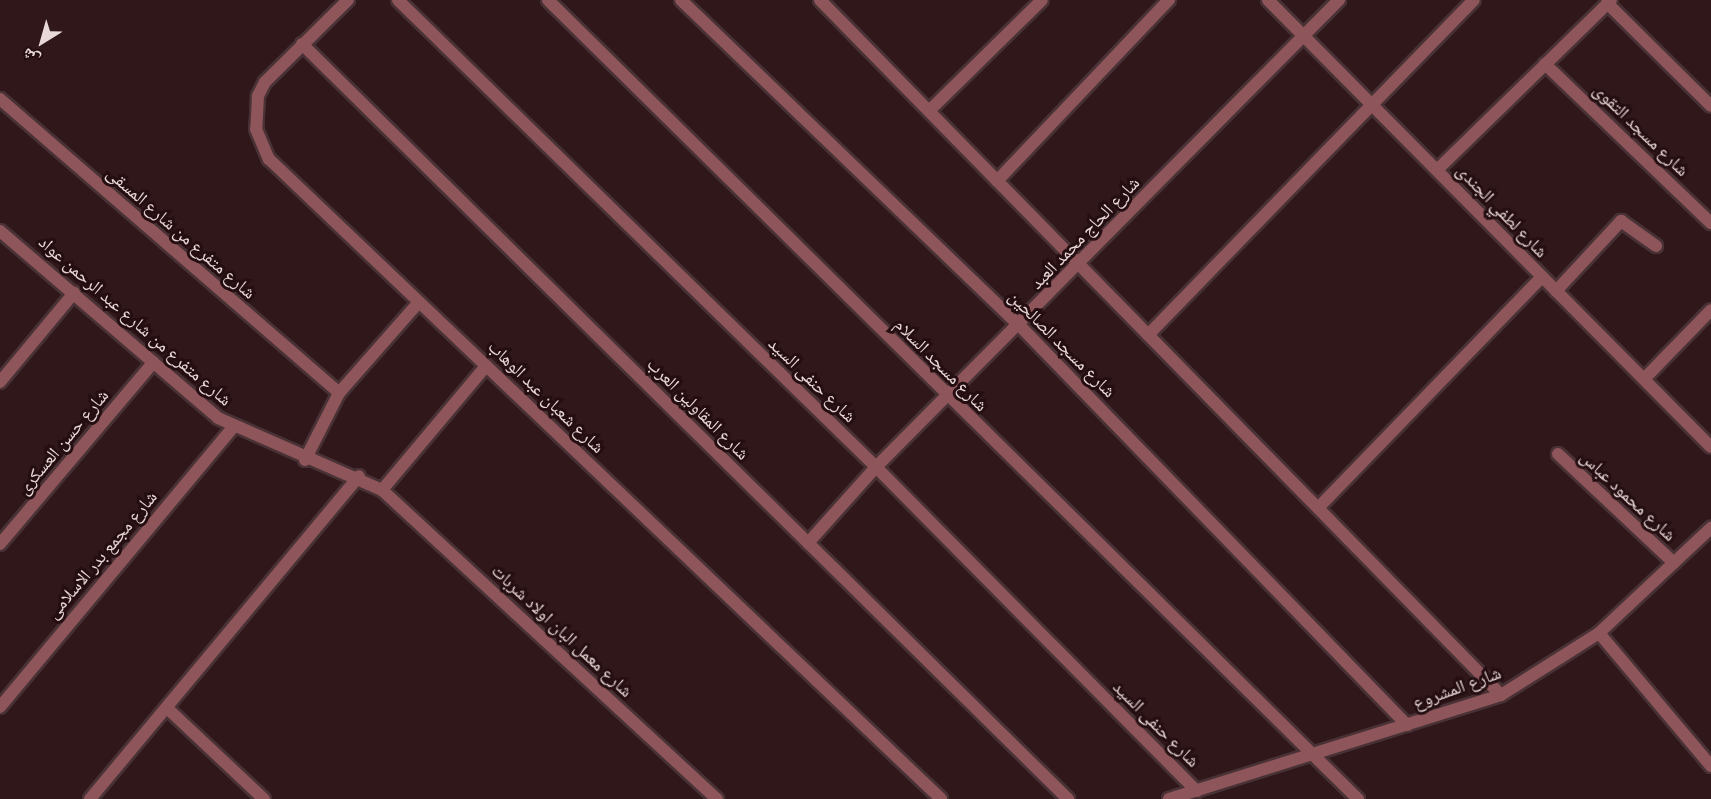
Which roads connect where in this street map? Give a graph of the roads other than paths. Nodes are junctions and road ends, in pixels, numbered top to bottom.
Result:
1 (348, 0) edge
2 (398, 0) edge
3 (548, 0) edge
4 (681, 0) edge
5 (820, 0) edge
6 (1042, 0) edge
7 (1169, 0) edge
8 (1268, 0) edge
9 (1339, 0) edge
10 (1474, 0) edge
11 (1609, 2) edge
12 (1304, 36) junction
13 (302, 45) junction
14 (1545, 64) junction
15 (0, 99) edge
16 (1373, 105) junction
17 (1711, 106) edge
18 (928, 111) junction
19 (1437, 170) junction
20 (997, 181) junction
21 (1711, 223) edge
22 (0, 231) edge
23 (1656, 246) dead end
24 (1079, 265) junction
25 (1542, 277) junction
26 (1556, 291) junction
27 (74, 293) junction
28 (419, 302) junction
29 (1711, 310) edge
30 (1020, 326) junction
31 (1148, 336) junction
32 (154, 363) junction
33 (486, 366) junction
34 (1644, 379) junction
35 (0, 382) edge
36 (339, 393) junction
37 (949, 398) junction
38 (232, 427) junction
39 (1711, 447) edge
40 (1558, 454) dead end
41 (305, 460) junction
42 (876, 467) junction
43 (359, 476) junction
44 (382, 490) junction
45 (1318, 508) junction
46 (1711, 528) edge
47 (808, 543) junction
48 (0, 544) edge
49 (1674, 563) junction
50 (1599, 633) junction
51 (1501, 695) junction
52 (0, 707) edge
53 (166, 708) junction
54 (1407, 725) junction
55 (1311, 752) junction
56 (1711, 766) edge
57 (1197, 791) junction
58 (1179, 798) edge
59 (90, 799) edge
60 (263, 799) edge
61 (717, 799) edge
62 (941, 799) edge
63 (1068, 799) edge
64 (1358, 799) edge

1 - 13 street, شارع شعبان عبد الوهاب
2 - 42 street, شارع حنفى السيد
3 - 37 street, شارع مسجد السلام
4 - 30 street, شارع مسجد الصالحين
5 - 18 street
6 - 18 street
7 - 20 street
8 - 12 street, شارع لطفي الجندى
9 - 12 street, شارع الحاج محمد العبد
10 - 16 street
11 - 14 street
11 - 17 street
12 - 16 street, شارع لطفي الجندى
12 - 24 street, شارع الحاج محمد العبد
13 - 28 street, شارع شعبان عبد الوهاب
13 - 47 street, شارع المقاولين العرب
14 - 19 street
14 - 21 street, شارع مسجد التقوى
15 - 36 street, شارع متفرع من شارع المسقى
16 - 19 street, شارع لطفي الجندى
16 - 31 street
18 - 20 street
19 - 25 street, شارع لطفي الجندى
20 - 24 street
22 - 27 street, شارع متفرع من شارع عبد الرحمن عواد
23 - 26 street
24 - 30 street, شارع الحاج محمد العبد
24 - 31 street
25 - 26 street, شارع لطفي الجندى
25 - 45 street
26 - 34 street, شارع لطفي الجندى
27 - 32 street, شارع متفرع من شارع عبد الرحمن عواد
27 - 35 street
28 - 33 street, شارع شعبان عبد الوهاب
28 - 36 street
29 - 34 street
30 - 37 street, شارع الحاج محمد العبد
30 - 54 street, شارع مسجد الصالحين
31 - 45 street
32 - 38 street, شارع متفرع من شارع عبد الرحمن عواد
32 - 48 street, شارع حسن العسكرى
33 - 44 street
33 - 62 street, شارع شعبان عبد الوهاب
34 - 39 street, شارع لطفي الجندى
36 - 41 street
37 - 42 street, شارع الحاج محمد العبد
37 - 55 street, شارع مسجد السلام
38 - 41 street, شارع متفرع من شارع عبد الرحمن عواد
38 - 52 street, شارع مجمع بدر الاسلامى
40 - 49 street, شارع محمود عباس
41 - 43 street, شارع متفرع من شارع عبد الرحمن عواد
42 - 47 street, شارع الحاج محمد العبد
42 - 57 street, شارع حنفى السيد
43 - 44 street, شارع متفرع من شارع عبد الرحمن عواد
43 - 53 street
44 - 61 street, شارع معمل البان اولاد شربات
45 - 51 street
46 - 49 street, شارع المشروع
47 - 63 street, شارع المقاولين العرب
49 - 50 street, شارع المشروع
50 - 51 street, شارع المشروع
50 - 56 street
51 - 54 street, شارع المشروع
53 - 59 street
53 - 60 street
54 - 55 street, شارع المشروع
55 - 57 street, شارع المشروع
55 - 64 street, شارع مسجد السلام
57 - 58 street, شارع المشروع

